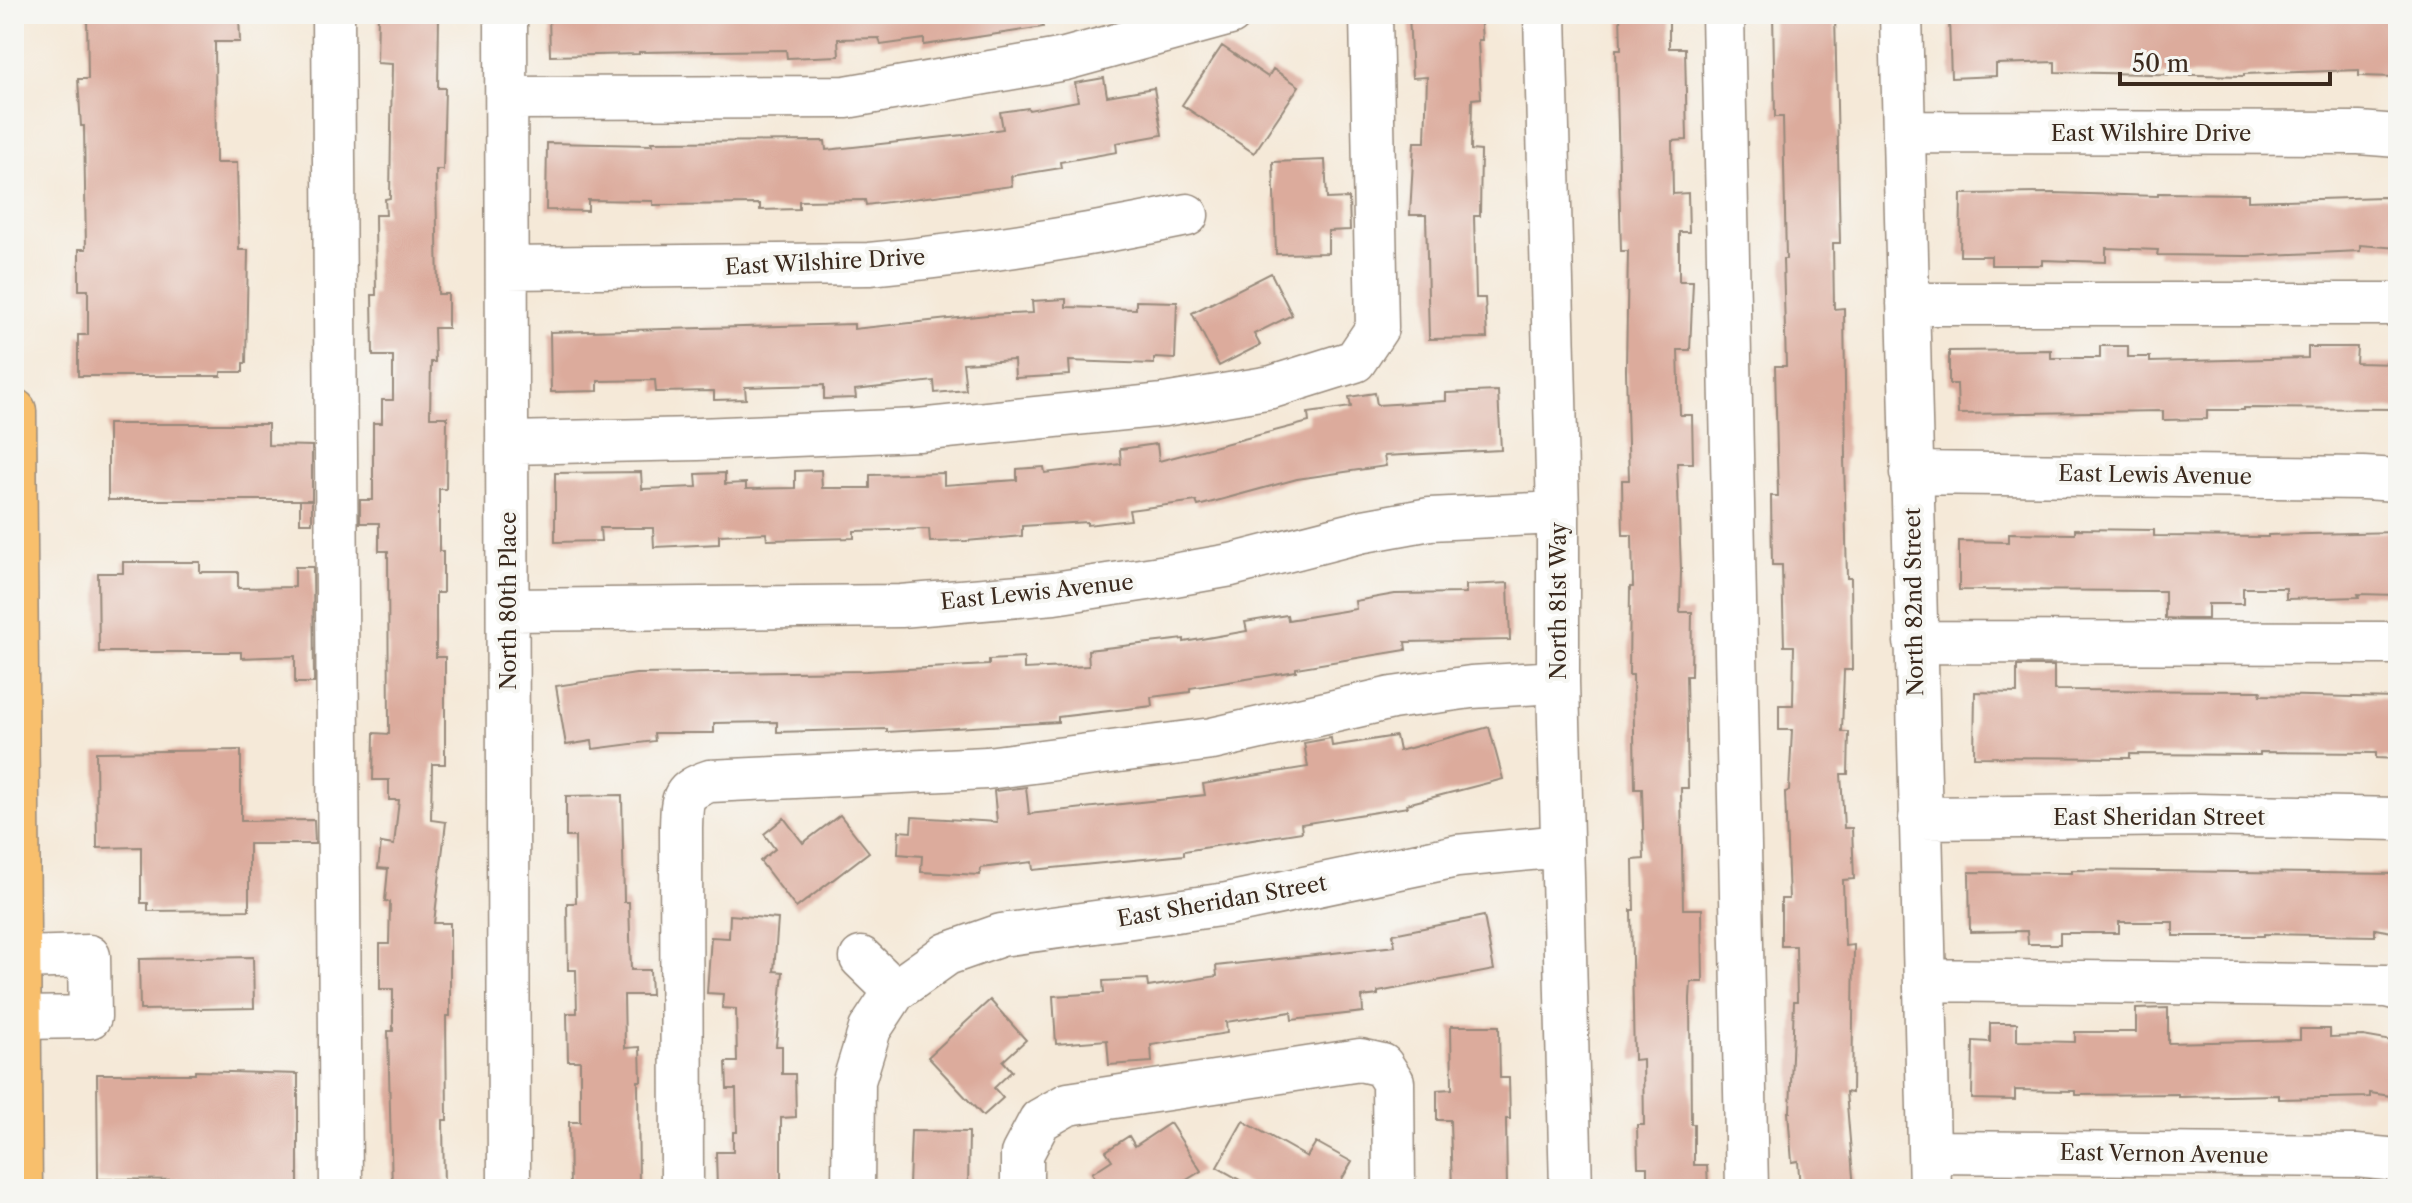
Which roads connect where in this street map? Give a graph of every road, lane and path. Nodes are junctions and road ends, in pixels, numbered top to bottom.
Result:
1 (333, 14) edge
2 (506, 14) edge
3 (1230, 14) edge
4 (1371, 14) edge
5 (1545, 14) edge
6 (1723, 14) edge
7 (1901, 14) edge
8 (507, 98) junction
9 (1904, 132) junction
10 (2398, 136) edge
11 (1187, 215) dead end
12 (507, 268) junction
13 (1908, 304) junction
14 (2398, 304) edge
15 (14, 411) edge
16 (508, 443) junction
17 (1911, 473) junction
18 (2398, 480) edge
19 (1558, 513) junction
20 (509, 610) junction
21 (1915, 642) junction
22 (2398, 643) edge
23 (1558, 682) junction
24 (1920, 818) junction
25 (2398, 819) edge
26 (1562, 846) junction
27 (17, 910) edge
28 (20, 958) junction
29 (861, 958) dead end
30 (1925, 980) junction
31 (2398, 989) edge
32 (895, 991) junction
33 (19, 1018) junction
34 (2398, 1160) edge
35 (1930, 1171) edge
36 (20, 1189) edge
37 (341, 1189) edge
38 (509, 1189) edge
39 (682, 1189) edge
40 (853, 1189) edge
41 (1022, 1189) edge
42 (1394, 1189) edge
43 (1571, 1189) edge
44 (1747, 1189) edge

1 - 37 street
2 - 8 street, North 80th Place
3 - 8 street
4 - 16 street
5 - 19 street, North 81st Way
6 - 44 street
7 - 9 street, North 82nd Street
8 - 12 street, North 80th Place
9 - 10 street, East Wilshire Drive
9 - 13 street, North 82nd Street
11 - 12 street, East Wilshire Drive
12 - 16 street, North 80th Place
13 - 14 street
13 - 17 street, North 82nd Street
15 - 27 main road
16 - 20 street, North 80th Place
17 - 18 street, East Lewis Avenue
17 - 21 street, North 82nd Street
19 - 20 street, East Lewis Avenue
19 - 23 street, North 81st Way
20 - 38 street, North 80th Place
21 - 22 street
21 - 24 street, North 82nd Street
23 - 26 street, North 81st Way
23 - 39 street
24 - 25 street, East Sheridan Street
24 - 30 street, North 82nd Street
26 - 32 street, East Sheridan Street
26 - 43 street, North 81st Way
27 - 28 main road
28 - 33 main road
28 - 33 street
29 - 32 street
30 - 31 street
30 - 35 street, North 82nd Street
32 - 40 street
33 - 36 main road
34 - 35 street, East Vernon Avenue
41 - 42 street

